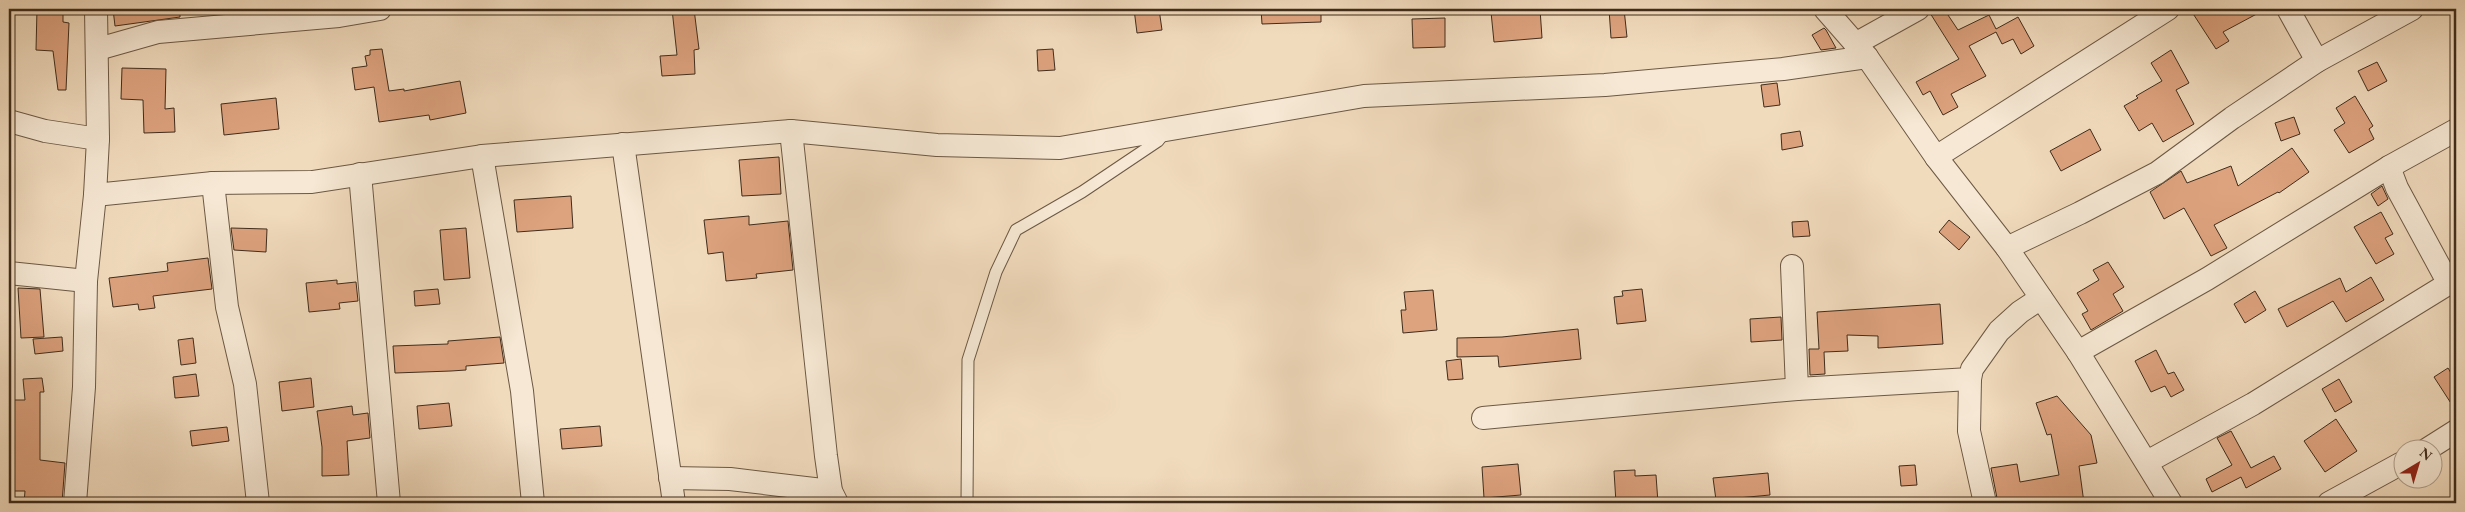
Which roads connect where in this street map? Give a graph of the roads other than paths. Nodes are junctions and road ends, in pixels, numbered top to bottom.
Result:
1 (96, 9) edge
2 (380, 9) edge
3 (1825, 9) edge
4 (1918, 9) edge
5 (2168, 9) edge
6 (2288, 9) edge
7 (2412, 9) edge
8 (98, 49) junction
9 (1861, 50) junction
10 (2317, 61) junction
11 (9, 121) edge
12 (1168, 129) junction
13 (2456, 130) edge
14 (791, 131) junction
15 (98, 139) junction
16 (623, 144) junction
17 (482, 156) junction
18 (1936, 157) junction
19 (96, 167) junction
20 (2389, 167) junction
21 (360, 174) junction
22 (213, 184) junction
23 (132, 191) junction
24 (94, 195) junction
25 (2007, 248) junction
26 (1792, 266) dead end
27 (9, 273) edge
28 (86, 281) junction
29 (2453, 281) edge
30 (2041, 298) junction
31 (2078, 352) junction
32 (1970, 379) junction
33 (1797, 388) junction
34 (1483, 418) dead end
35 (2456, 431) edge
36 (2442, 440) edge
37 (2147, 462) junction
38 (2392, 468) edge
39 (670, 478) junction
40 (834, 497) edge
41 (75, 503) edge
42 (258, 503) edge
43 (389, 503) edge
44 (533, 503) edge
45 (674, 503) edge
46 (968, 503) edge
47 (1985, 503) edge
48 (2171, 503) edge
49 (2329, 503) edge

1 - 8 street
2 - 8 street
3 - 9 street
4 - 9 street
5 - 18 street
6 - 10 street
7 - 10 street
8 - 15 street
9 - 12 street
9 - 18 street
10 - 25 street
11 - 15 street
12 - 14 street
12 - 46 lane
13 - 20 street
14 - 16 street
14 - 40 street
15 - 19 street
16 - 17 street
16 - 39 street
17 - 21 street
17 - 44 street
18 - 25 street
19 - 23 street
19 - 24 street
20 - 29 street
20 - 31 street
21 - 22 street
21 - 43 street
22 - 23 street
22 - 42 street
23 - 24 street
24 - 28 street
25 - 30 street
26 - 33 street
27 - 28 street
28 - 41 street
29 - 37 street
30 - 31 street
30 - 32 street
31 - 37 street
32 - 33 street
32 - 47 street
33 - 34 street
35 - 36 street
37 - 48 street
38 - 49 street
39 - 40 street
39 - 45 street

